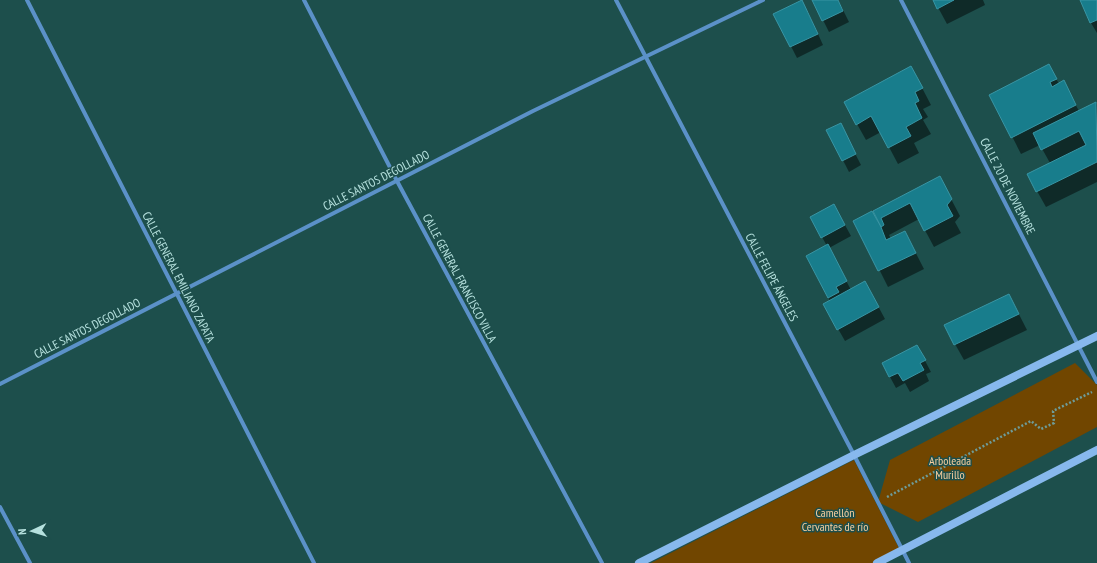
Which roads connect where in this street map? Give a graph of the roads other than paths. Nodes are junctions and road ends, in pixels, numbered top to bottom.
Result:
1 (27, 0) edge
2 (304, 0) edge
3 (616, 0) edge
4 (763, 0) edge
5 (901, 0) edge
6 (646, 57) junction
7 (397, 181) junction
8 (176, 293) junction
9 (1097, 336) edge
10 (1078, 346) junction
11 (1097, 382) edge
12 (0, 384) edge
13 (1097, 450) edge
14 (854, 455) junction
15 (0, 507) edge
16 (902, 550) junction
17 (30, 563) edge
18 (314, 563) edge
19 (602, 563) edge
20 (639, 563) edge
21 (877, 563) edge
22 (909, 563) edge

1 - 8 street, CALLE GENERAL EMILIANO ZAPATA
2 - 7 street, CALLE GENERAL FRANCISCO VILLA
3 - 6 street, CALLE FELIPE ÁNGELES
4 - 6 street, CALLE SANTOS DEGOLLADO
5 - 10 street, CALLE 20 DE NOVIEMBRE
6 - 7 street, CALLE SANTOS DEGOLLADO
6 - 14 street, CALLE FELIPE ÁNGELES
7 - 8 street, CALLE SANTOS DEGOLLADO
7 - 19 street, CALLE GENERAL FRANCISCO VILLA
8 - 12 street, CALLE SANTOS DEGOLLADO
8 - 18 street, CALLE GENERAL EMILIANO ZAPATA
9 - 10 street
10 - 11 street, CALLE 20 DE NOVIEMBRE
10 - 14 street
13 - 16 street
14 - 16 street, CALLE FELIPE ÁNGELES
14 - 20 street
15 - 17 street
16 - 21 street
16 - 22 street, CALLE FELIPE ÁNGELES

